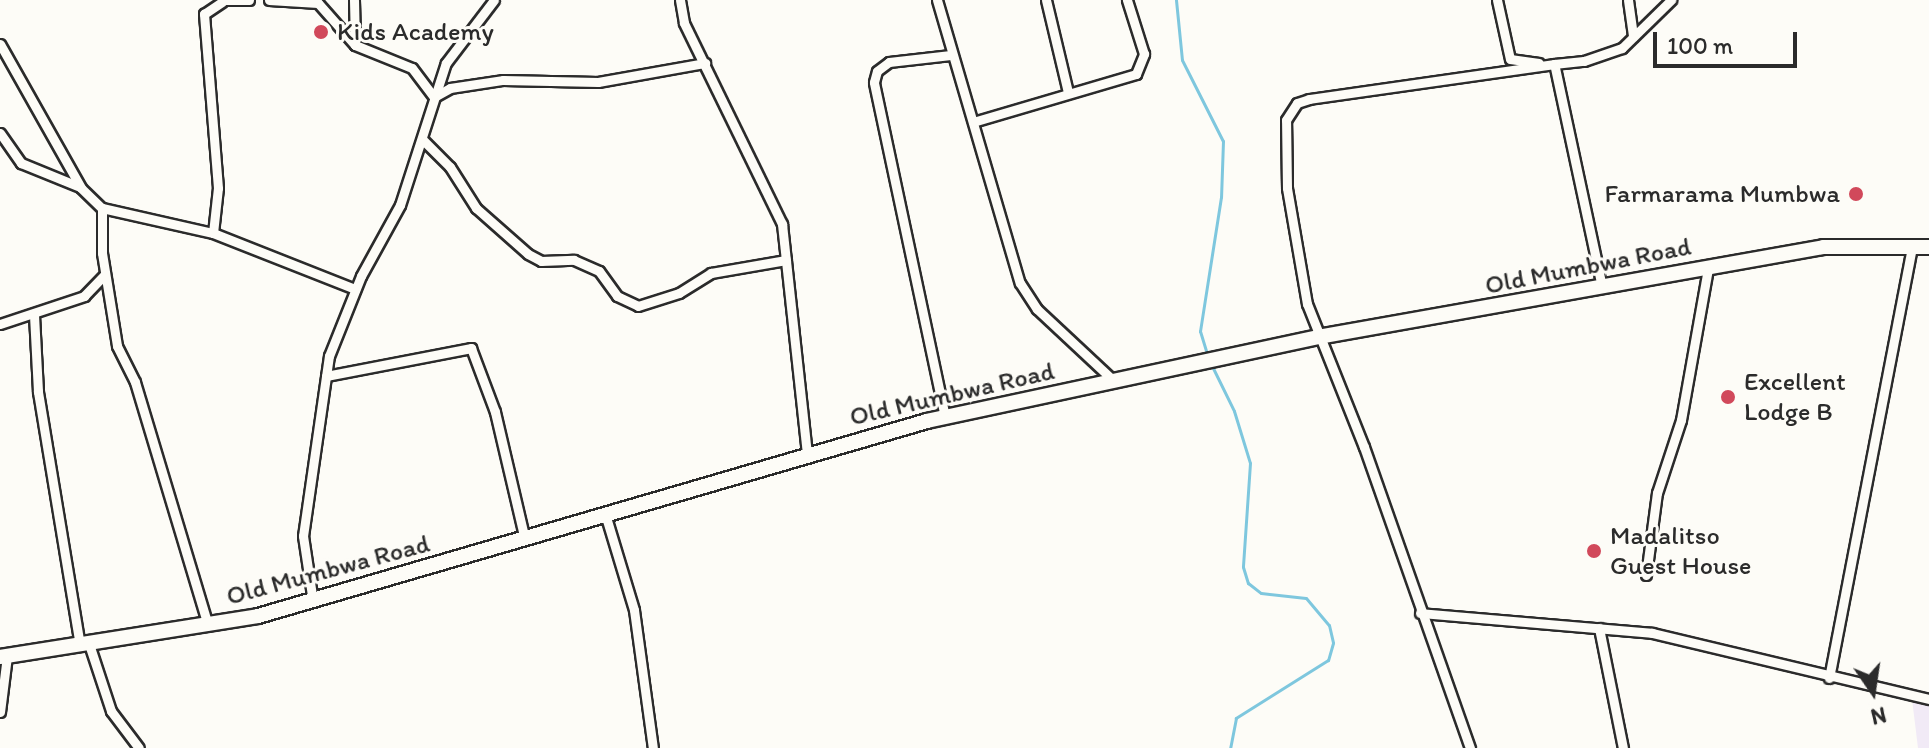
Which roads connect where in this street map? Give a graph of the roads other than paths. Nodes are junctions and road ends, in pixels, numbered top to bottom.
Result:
1 (249, 0) edge
2 (269, 0) edge
3 (354, 0) edge
4 (494, 0) edge
5 (680, 0) edge
6 (937, 0) edge
7 (1046, 0) edge
8 (1127, 0) edge
9 (1497, 0) edge
10 (1628, 0) edge
11 (1671, 0) edge
12 (222, 1) edge
13 (1633, 37) junction
14 (0, 44) edge
15 (355, 45) junction
16 (951, 55) junction
17 (705, 63) junction
18 (1554, 64) junction
19 (1068, 92) junction
20 (434, 97) junction
21 (973, 122) junction
22 (0, 133) edge
23 (423, 140) junction
24 (81, 188) junction
25 (102, 208) junction
26 (213, 233) junction
27 (1912, 245) junction
28 (1929, 247) edge
29 (786, 260) junction
30 (1708, 268) junction
31 (105, 273) junction
32 (1602, 287) junction
33 (355, 289) junction
34 (34, 315) junction
35 (0, 324) edge
36 (1318, 337) junction
37 (326, 376) junction
38 (1114, 381) junction
39 (945, 417) junction
40 (807, 456) junction
41 (606, 517) junction
42 (526, 541) junction
43 (1646, 575) dead end
44 (313, 602) junction
45 (1420, 613) junction
46 (208, 625) junction
47 (1599, 628) junction
48 (84, 645) junction
49 (3, 657) edge
50 (1829, 678) junction
51 (1929, 699) edge
52 (0, 712) edge
53 (139, 748) edge
54 (653, 748) edge
55 (1470, 748) edge
56 (1623, 748) edge

1 - 12 street
2 - 15 street
3 - 15 street
4 - 20 street
5 - 17 street
6 - 16 street
7 - 19 street
8 - 19 street
9 - 18 street
10 - 13 street
11 - 13 street
12 - 26 street
13 - 18 street
14 - 24 street
15 - 20 street
16 - 21 street
16 - 39 street
17 - 20 street
17 - 29 street
18 - 32 street
18 - 36 street
19 - 21 street
20 - 23 street
21 - 38 street
22 - 24 street
23 - 29 street
23 - 33 street
24 - 25 street
25 - 26 street
25 - 31 street
26 - 33 street
27 - 28 main road, Old Mumbwa Road
27 - 30 main road, Old Mumbwa Road
27 - 50 street
29 - 40 street
30 - 32 main road, Old Mumbwa Road
30 - 43 street
31 - 34 street
31 - 46 street
32 - 36 main road, Old Mumbwa Road
33 - 37 street
34 - 35 street
34 - 48 street
36 - 38 main road, Old Mumbwa Road
36 - 45 street
37 - 42 street
37 - 44 street
38 - 39 main road, Old Mumbwa Road
39 - 40 main road, Old Mumbwa Road
40 - 41 main road, Old Mumbwa Road
41 - 42 main road, Old Mumbwa Road
41 - 54 street
42 - 44 main road, Old Mumbwa Road
44 - 46 main road, Old Mumbwa Road
45 - 47 street
45 - 55 street
46 - 48 main road, Old Mumbwa Road
47 - 50 street
47 - 56 street
48 - 49 main road, Old Mumbwa Road
48 - 53 street
49 - 52 street
50 - 51 street

